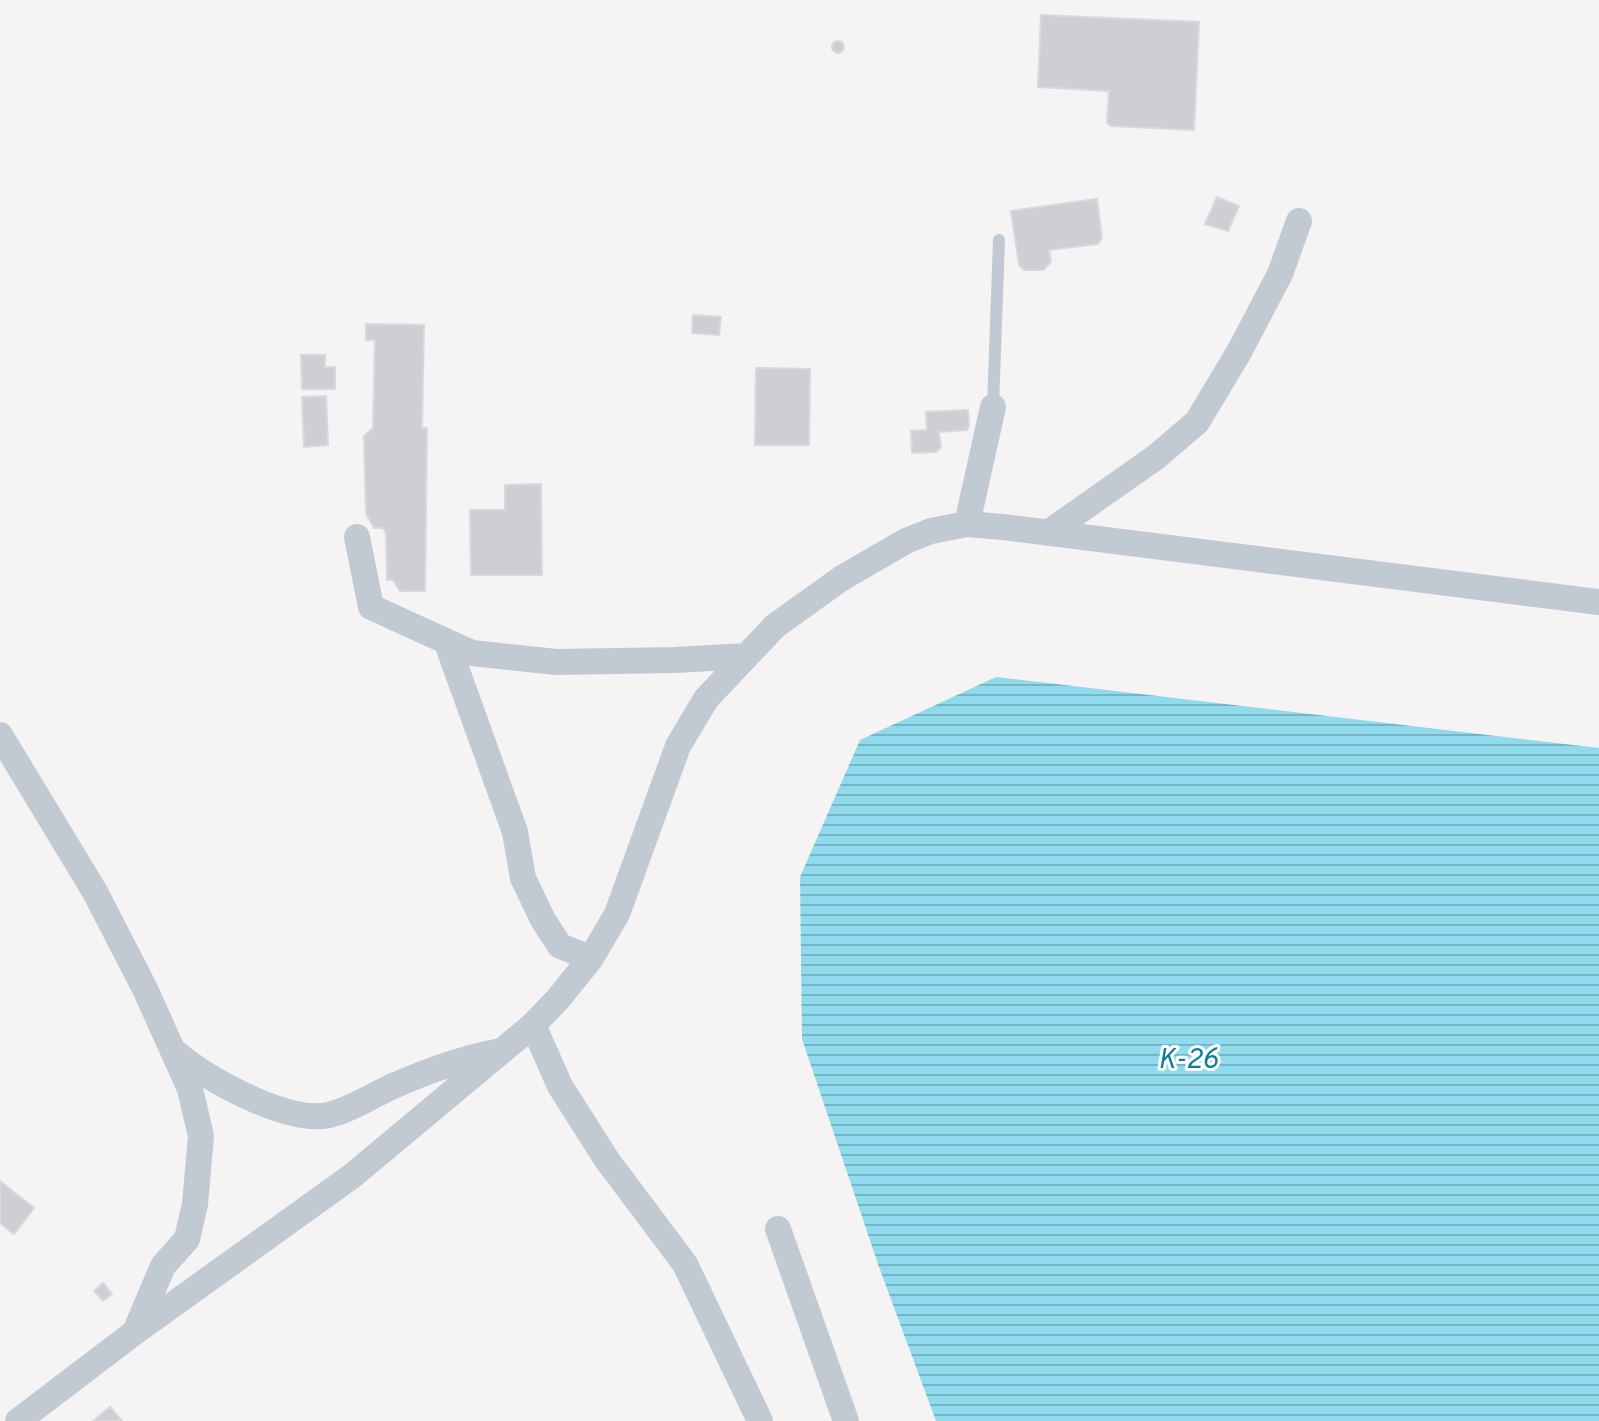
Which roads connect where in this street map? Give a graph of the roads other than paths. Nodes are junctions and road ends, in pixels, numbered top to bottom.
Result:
1 (1299, 221) dead end
2 (999, 240) dead end
3 (993, 407) joint
4 (967, 524) junction
5 (1048, 533) junction
6 (357, 537) dead end
7 (1599, 602) edge
8 (447, 643) junction
9 (746, 656) junction
10 (0, 735) edge
11 (591, 958) junction
12 (533, 1025) junction
13 (171, 1049) junction
14 (502, 1051) junction
15 (778, 1229) dead end
16 (135, 1332) junction
17 (18, 1421) edge
18 (760, 1421) edge
19 (846, 1421) edge

1 - 5 street
2 - 3 lane
3 - 4 street
4 - 5 street
4 - 9 street
5 - 7 street
6 - 8 street
8 - 9 street
8 - 11 street
9 - 11 street
10 - 13 street
11 - 12 street
12 - 14 street
12 - 18 street
13 - 14 street
13 - 16 street
14 - 16 street
15 - 19 street
16 - 17 street

